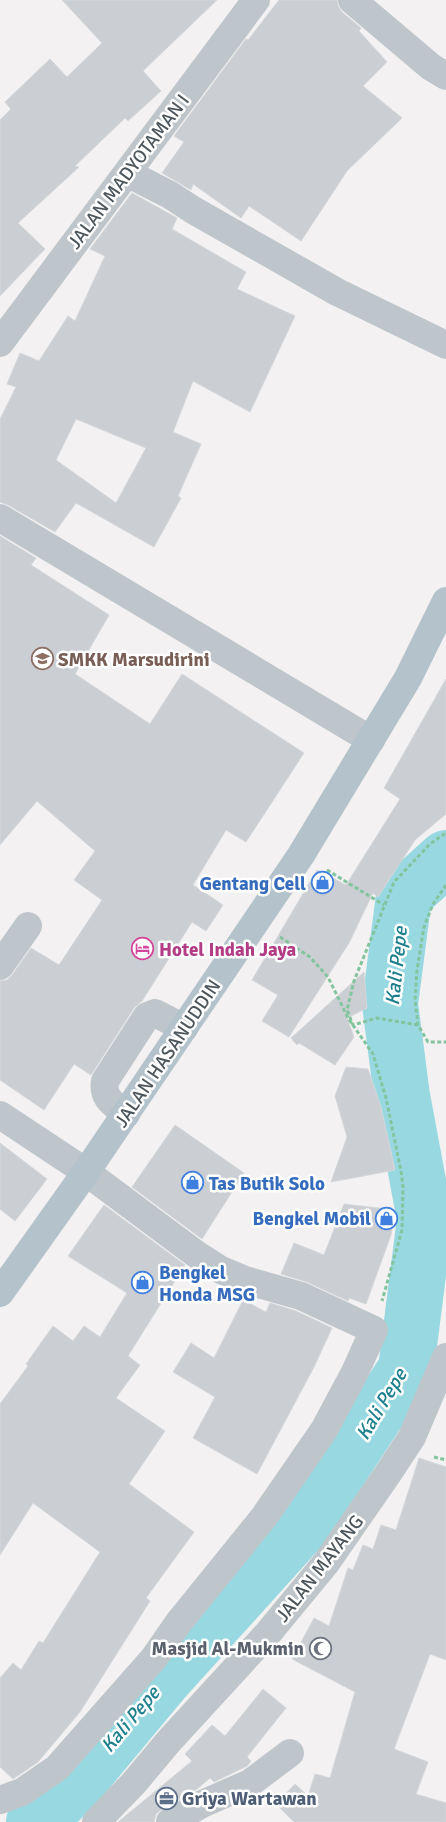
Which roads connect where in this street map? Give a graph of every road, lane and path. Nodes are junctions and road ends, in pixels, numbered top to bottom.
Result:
1 (352, 0) edge
2 (247, 4) edge
3 (446, 76) edge
4 (127, 173) junction
5 (0, 342) edge
6 (446, 345) edge
7 (0, 518) edge
8 (446, 601) edge
9 (370, 740) junction
10 (446, 833) edge
11 (301, 855) junction
12 (446, 884) edge
13 (384, 905) junction
14 (256, 922) junction
15 (28, 926) dead end
16 (0, 966) edge
17 (353, 1025) junction
18 (418, 1025) junction
19 (184, 1028) junction
20 (446, 1042) edge
21 (126, 1114) junction
22 (0, 1115) edge
23 (86, 1172) junction
24 (0, 1292) edge
25 (374, 1330) junction
26 (446, 1357) edge
27 (290, 1753) dead end
28 (0, 1800) edge
29 (96, 1822) edge
30 (170, 1822) edge

1 - 3 street
2 - 4 street, JALAN MADYOTAMAN I
4 - 5 street, JALAN MADYOTAMAN I
4 - 6 street
7 - 9 street
8 - 9 main road, JALAN HASANUDDIN
9 - 11 main road, JALAN HASANUDDIN
10 - 13 path
11 - 13 path
11 - 14 main road, JALAN HASANUDDIN
12 - 18 path
13 - 17 path
14 - 17 path
14 - 19 main road, JALAN HASANUDDIN
15 - 16 street
17 - 18 path
17 - 25 path
18 - 20 path
19 - 21 main road, JALAN HASANUDDIN
19 - 21 street
21 - 23 main road, JALAN HASANUDDIN
22 - 23 street
23 - 24 main road, JALAN HASANUDDIN
23 - 25 street
25 - 28 street
26 - 29 street, JALAN MAYANG
27 - 30 street

